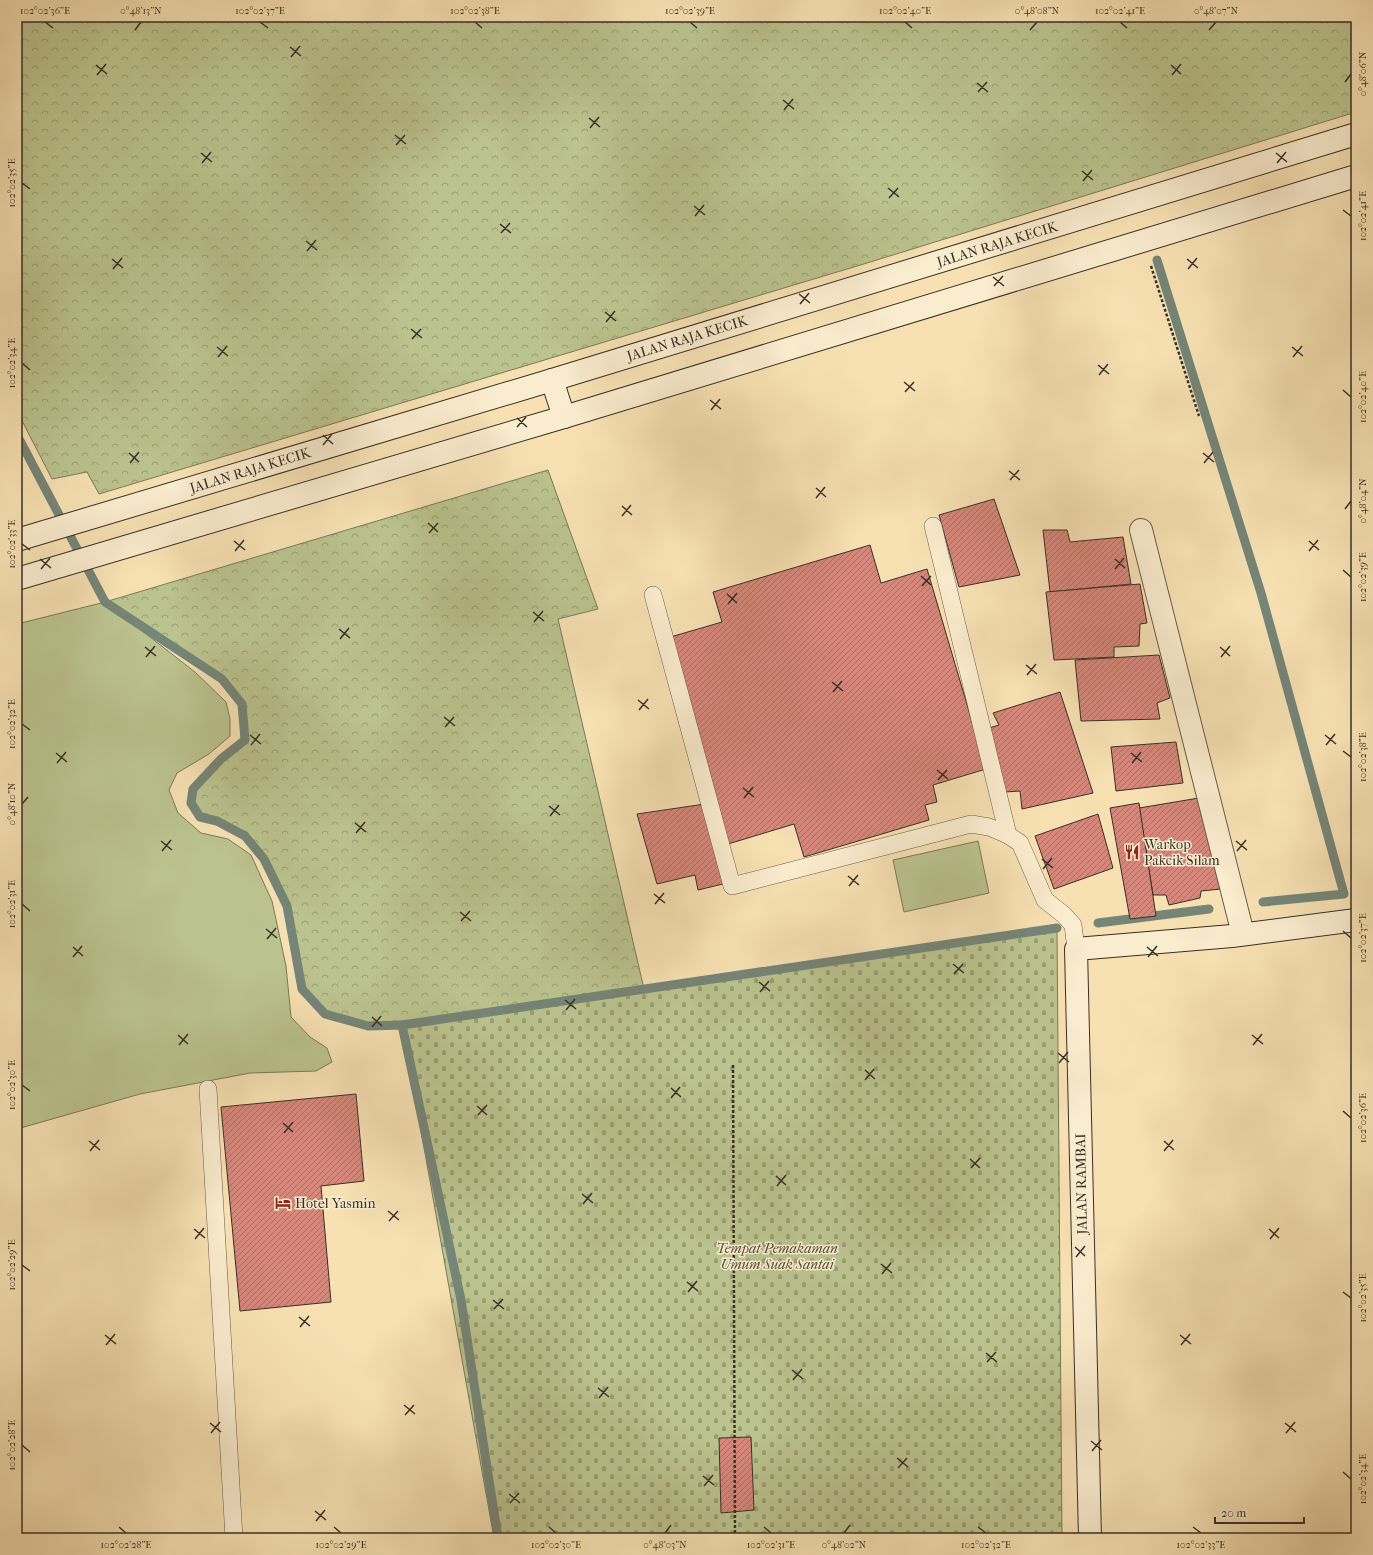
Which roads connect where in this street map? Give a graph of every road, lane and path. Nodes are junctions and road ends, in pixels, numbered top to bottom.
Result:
1 (1356, 134) edge
2 (1356, 176) edge
3 (1142, 241) junction
4 (552, 380) junction
5 (1199, 416) dead end
6 (564, 417) junction
7 (932, 526) dead end
8 (1141, 530) dead end
9 (17, 540) edge
10 (17, 580) edge
11 (653, 595) dead end
12 (1008, 835) junction
13 (1356, 920) edge
14 (1243, 934) junction
15 (1076, 949) junction
16 (733, 1065) dead end
17 (208, 1089) dead end
18 (234, 1538) edge
19 (735, 1538) edge
20 (1090, 1538) edge

1 - 4 main road, JALAN RAJA KECIK
2 - 3 main road
3 - 5 path
3 - 6 main road
4 - 6 main road
4 - 9 main road, JALAN RAJA KECIK
6 - 10 main road
7 - 12 lane
8 - 14 main road
11 - 12 lane
12 - 15 lane
13 - 14 main road
14 - 15 main road
15 - 20 main road, JALAN RAMBAI
16 - 19 path
17 - 18 lane

